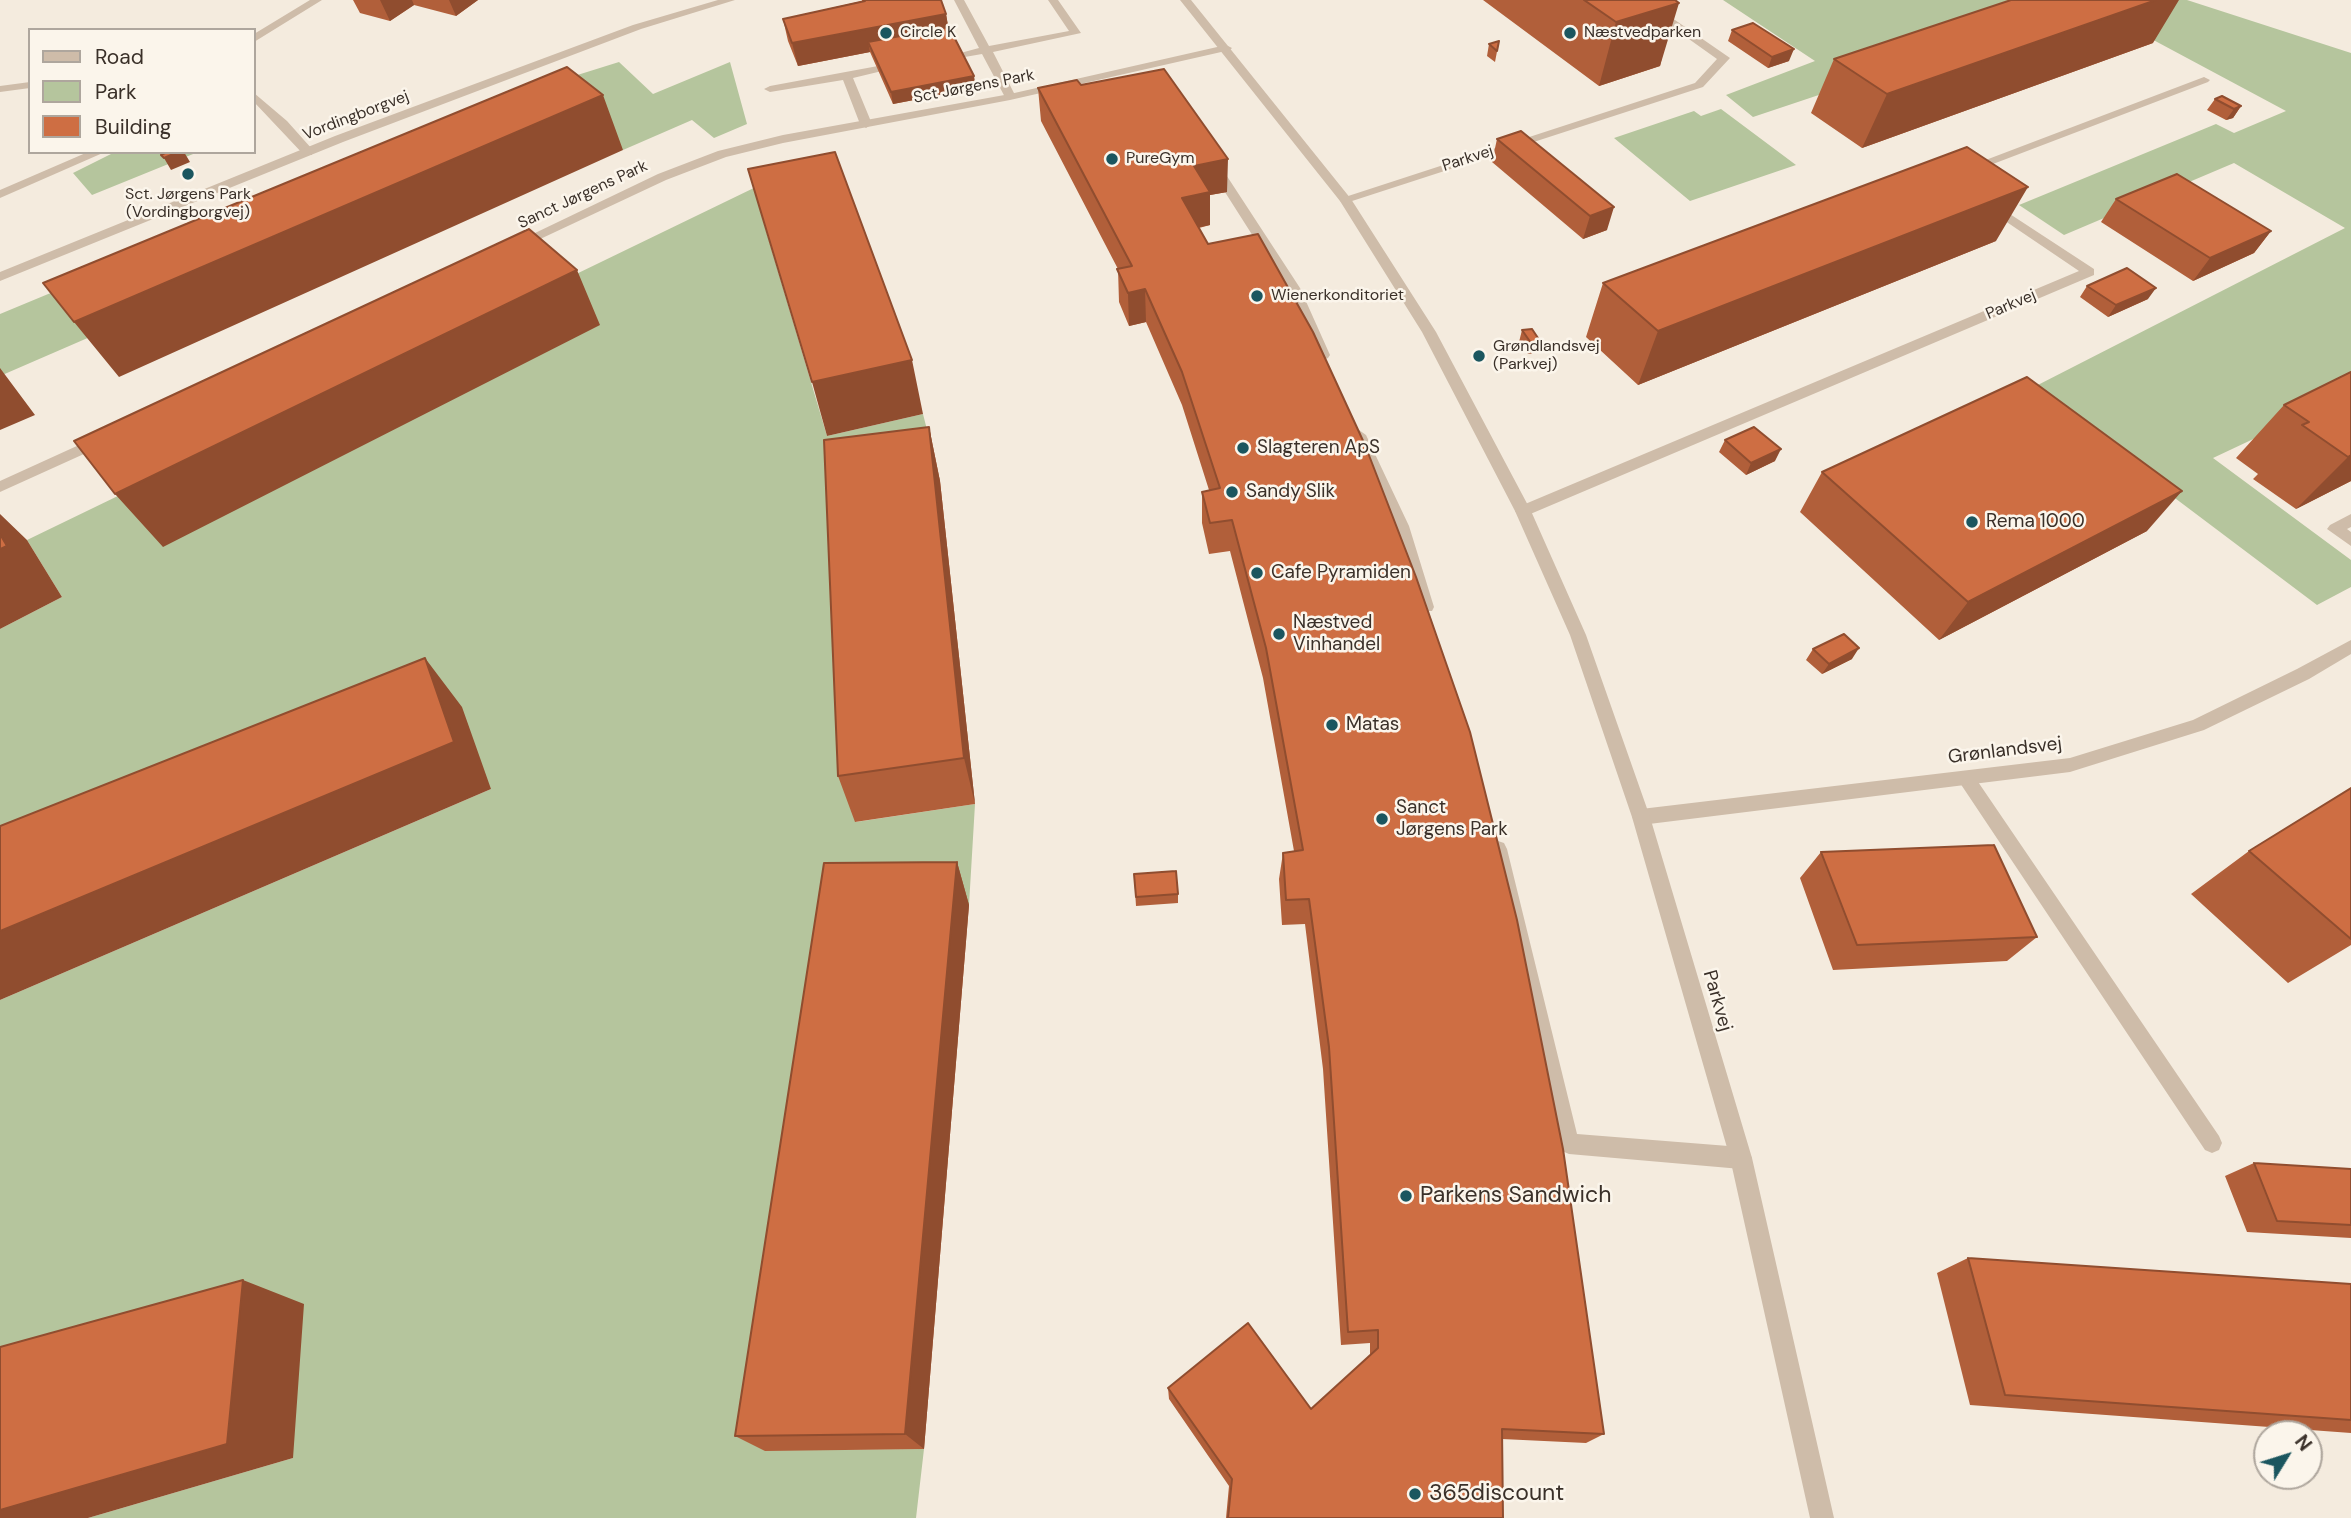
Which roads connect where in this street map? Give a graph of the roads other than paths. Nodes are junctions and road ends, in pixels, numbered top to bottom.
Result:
1 (317, 0) edge
2 (730, 0) edge
3 (959, 0) edge
4 (1053, 0) edge
5 (1185, 0) edge
6 (1639, 0) edge
7 (256, 38) edge
8 (1226, 48) junction
9 (986, 50) junction
10 (959, 54) edge
11 (1151, 67) junction
12 (878, 69) edge
13 (846, 76) junction
14 (2204, 80) dead end
15 (1162, 83) edge
16 (28, 85) edge
17 (0, 89) edge
18 (770, 89) dead end
19 (1010, 97) junction
20 (256, 98) edge
21 (866, 124) junction
22 (849, 127) joint
23 (1204, 149) edge
24 (308, 152) junction
25 (94, 154) edge
26 (1960, 172) edge
27 (0, 194) edge
28 (1345, 199) junction
29 (1980, 199) edge
30 (499, 253) edge
31 (0, 277) edge
32 (1332, 374) edge
33 (1354, 423) edge
34 (112, 435) edge
35 (0, 487) edge
36 (1523, 511) junction
37 (2351, 520) edge
38 (2351, 540) edge
39 (1429, 618) edge
40 (2351, 646) edge
41 (1966, 778) junction
42 (1641, 817) junction
43 (1492, 828) edge
44 (2213, 1143) dead end
45 (1741, 1157) junction
46 (1822, 1518) edge

1 - 7 street
2 - 24 street, Vordingborgvej
3 - 9 street
4 - 9 street
5 - 8 street, Parkvej
6 - 28 street, Parkvej
8 - 11 street, Sct Jørgens Park
8 - 28 street, Parkvej
9 - 10 street
9 - 19 street
11 - 15 street
11 - 19 street, Sct Jørgens Park
12 - 13 street
13 - 18 street
13 - 21 street
14 - 26 street
16 - 17 street
19 - 21 street, Sct Jørgens Park
20 - 24 street
21 - 22 street, Sct Jørgens Park
22 - 30 street, Sanct Jørgens Park
23 - 32 street
24 - 31 street, Vordingborgvej
25 - 27 street
28 - 36 street, Parkvej
29 - 36 street, Parkvej
33 - 39 street
34 - 35 street
36 - 42 street, Parkvej
37 - 38 street
40 - 41 street, Grønlandsvej
41 - 42 street, Grønlandsvej
41 - 44 street
42 - 45 street, Parkvej
43 - 45 street
45 - 46 street, Parkvej

